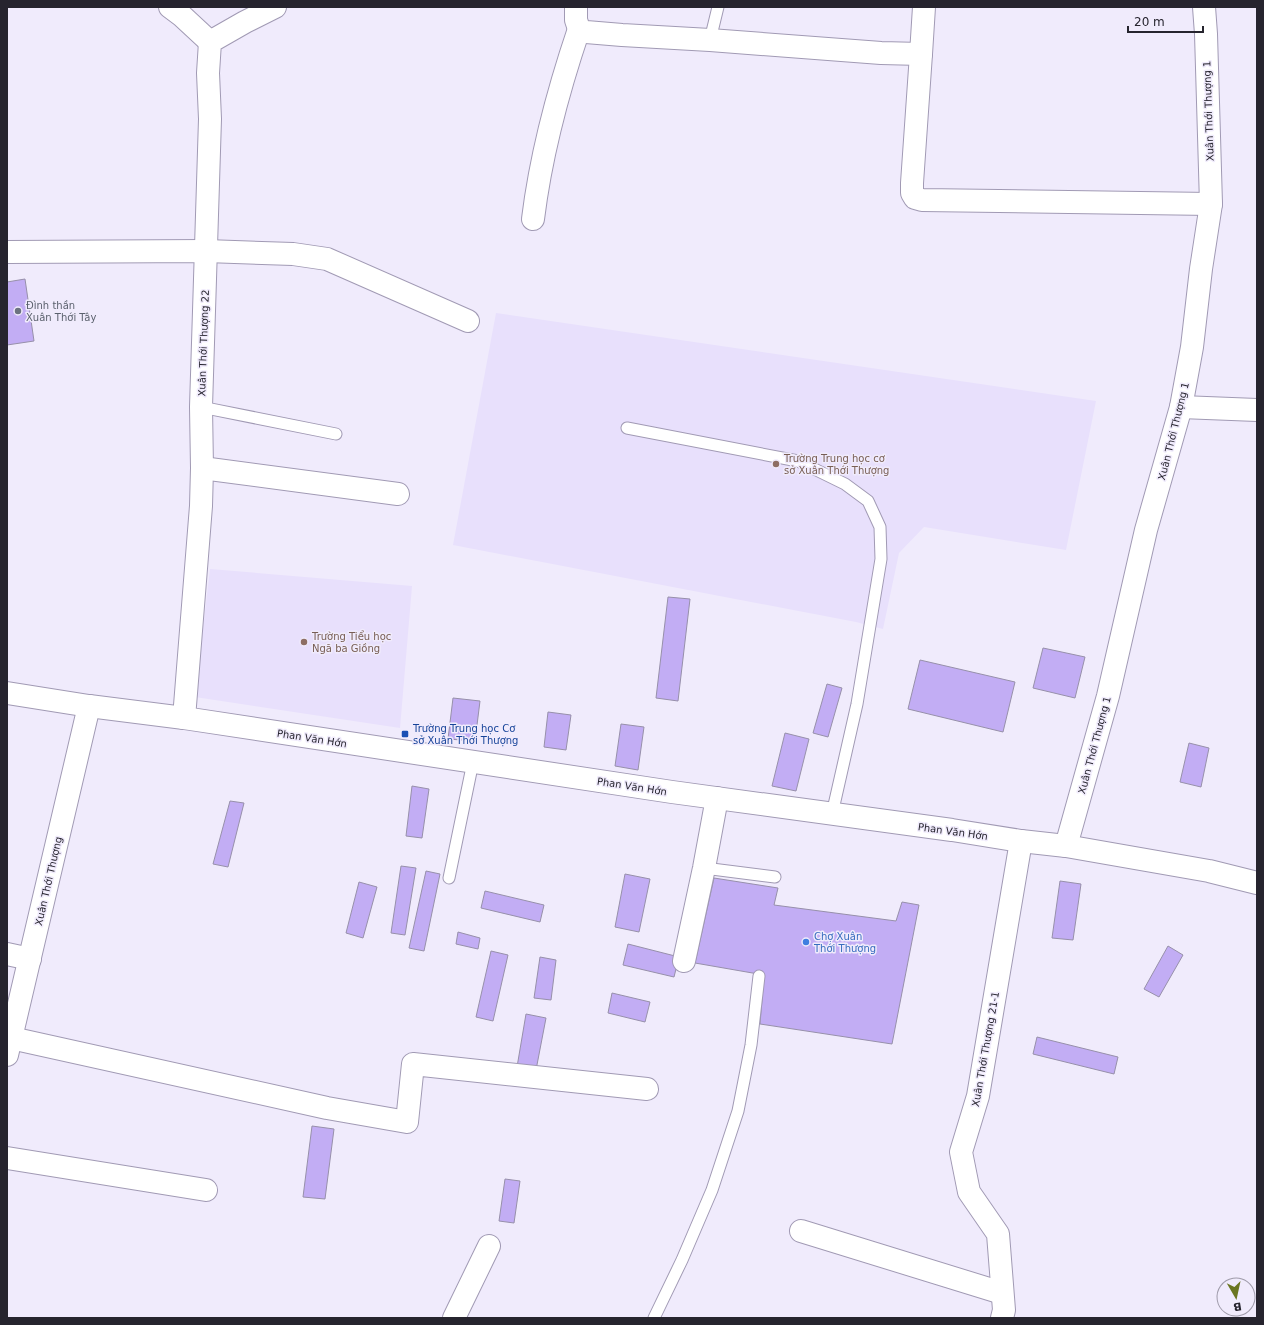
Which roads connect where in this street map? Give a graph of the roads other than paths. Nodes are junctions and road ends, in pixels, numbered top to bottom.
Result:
1 (170, 7) edge
2 (275, 7) edge
3 (576, 7) edge
4 (718, 7) edge
5 (924, 7) edge
6 (1204, 7) edge
7 (579, 29) junction
8 (710, 40) junction
9 (210, 42) junction
10 (921, 54) junction
11 (1211, 204) junction
12 (533, 219) dead end
13 (206, 251) junction
14 (7, 252) edge
15 (468, 321) dead end
16 (202, 407) junction
17 (1181, 407) junction
18 (1257, 410) edge
19 (628, 428) dead end
20 (336, 434) dead end
21 (202, 468) junction
22 (398, 494) dead end
23 (7, 694) edge
24 (89, 706) junction
25 (184, 718) junction
26 (473, 762) junction
27 (717, 798) junction
28 (832, 814) junction
29 (1021, 841) junction
30 (1066, 846) junction
31 (704, 868) junction
32 (775, 877) dead end
33 (449, 878) dead end
34 (1257, 883) edge
35 (7, 954) edge
36 (30, 959) junction
37 (684, 961) dead end
38 (759, 976) dead end
39 (9, 1046) edge
40 (647, 1089) dead end
41 (7, 1158) edge
42 (206, 1190) dead end
43 (801, 1231) dead end
44 (489, 1246) dead end
45 (1002, 1293) junction
46 (454, 1318) edge
47 (654, 1318) edge
48 (1002, 1318) edge

1 - 9 street
2 - 9 street
3 - 7 street
4 - 8 lane
5 - 10 street
6 - 11 street, Xuân Thới Thượng 1
7 - 8 street
7 - 12 street
8 - 10 street
9 - 13 street, Xuân Thới Thượng 22
10 - 11 street
11 - 17 street, Xuân Thới Thượng 1
13 - 14 street
13 - 15 street
13 - 16 street, Xuân Thới Thượng 22
16 - 20 lane
16 - 21 street, Xuân Thới Thượng 22
17 - 18 street
17 - 30 street, Xuân Thới Thượng 1
19 - 28 lane
21 - 22 street
21 - 25 street, Xuân Thới Thượng 22
23 - 24 street, Phan Văn Hớn
24 - 25 street, Phan Văn Hớn
24 - 36 street, Xuân Thới Thượng
25 - 26 street, Phan Văn Hớn
26 - 27 street, Phan Văn Hớn
26 - 33 lane
27 - 28 street, Phan Văn Hớn
27 - 31 street
28 - 29 street, Phan Văn Hớn
29 - 30 street, Phan Văn Hớn
29 - 45 street, Xuân Thới Thượng 21-1
30 - 34 street, Phan Văn Hớn
31 - 32 lane
31 - 37 street
35 - 36 street
36 - 39 street, Xuân Thới Thượng
38 - 47 lane
39 - 40 street
41 - 42 street
43 - 45 street
44 - 46 street
45 - 48 street, Xuân Thới Thượng 21-1

